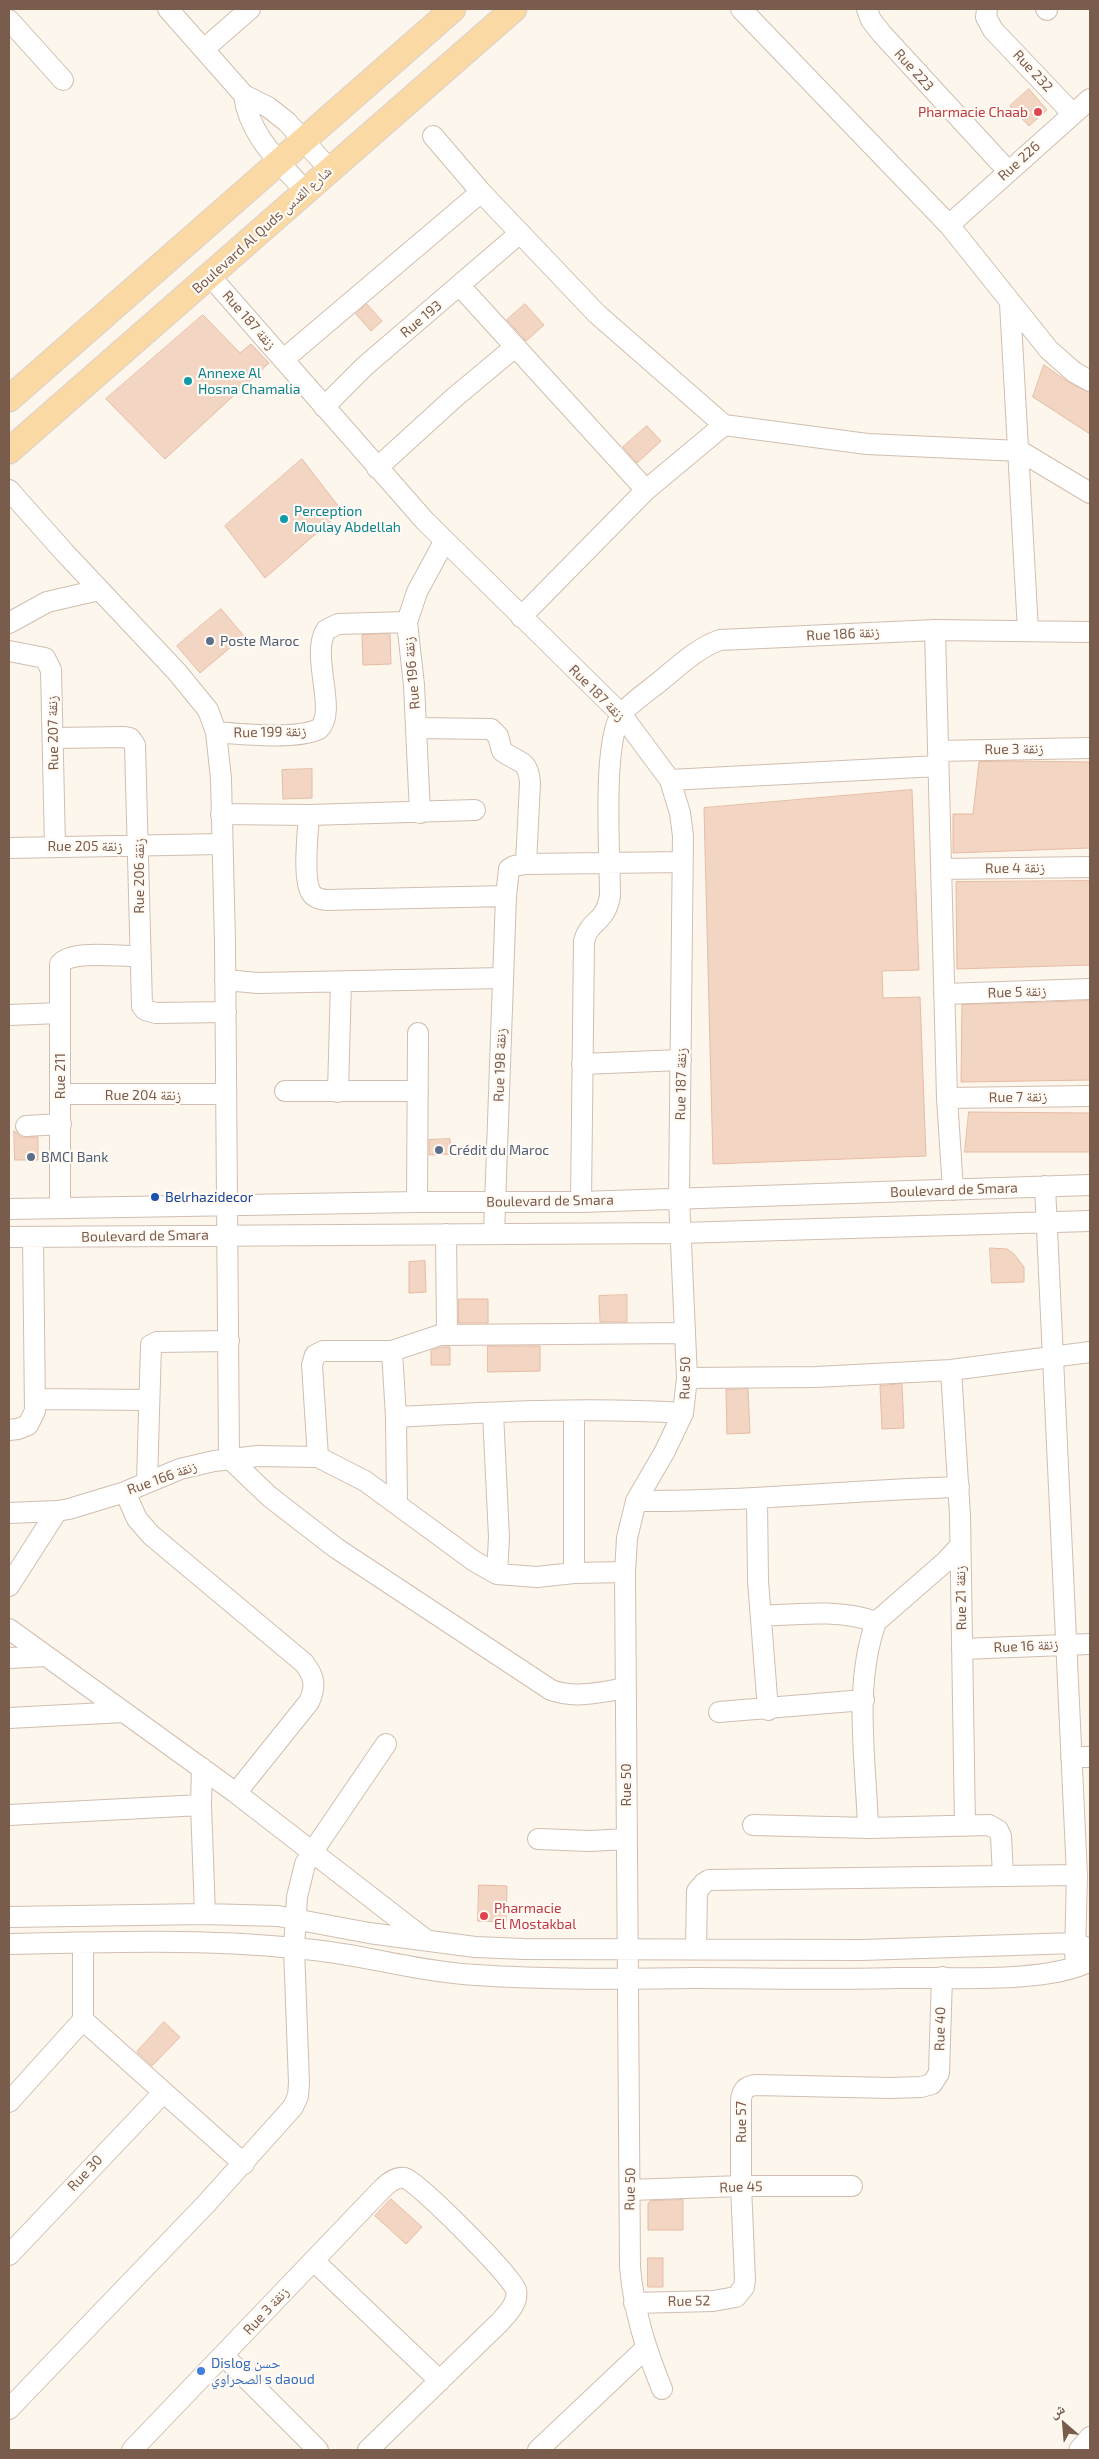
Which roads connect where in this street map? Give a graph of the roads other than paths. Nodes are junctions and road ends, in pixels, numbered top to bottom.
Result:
1 (168, 9) edge
2 (250, 9) edge
3 (453, 9) edge
4 (514, 9) edge
5 (741, 9) edge
6 (867, 9) edge
7 (987, 9) edge
8 (9, 20) edge
9 (204, 49) junction
10 (63, 80) dead end
11 (244, 95) junction
12 (1090, 99) edge
13 (1072, 113) junction
14 (434, 136) dead end
15 (303, 140) junction
16 (279, 161) junction
17 (330, 170) junction
18 (1008, 171) junction
19 (306, 192) junction
20 (482, 192) junction
21 (949, 225) junction
22 (520, 233) junction
23 (210, 276) junction
24 (460, 286) junction
25 (1010, 303) junction
26 (515, 347) junction
27 (284, 359) junction
28 (1090, 381) edge
29 (9, 399) edge
30 (324, 407) junction
31 (724, 425) junction
32 (9, 451) edge
33 (1020, 451) junction
34 (377, 468) junction
35 (1088, 486) edge
36 (9, 490) edge
37 (646, 490) junction
38 (444, 542) junction
39 (99, 590) junction
40 (521, 617) junction
41 (407, 622) junction
42 (9, 623) edge
43 (935, 630) junction
44 (1028, 631) junction
45 (1090, 632) edge
46 (9, 651) edge
47 (621, 714) junction
48 (416, 728) junction
49 (216, 732) junction
50 (53, 738) junction
51 (1090, 748) edge
52 (938, 758) junction
53 (670, 780) junction
54 (475, 810) dead end
55 (420, 813) junction
56 (222, 814) junction
57 (309, 815) junction
58 (221, 844) junction
59 (55, 846) junction
60 (139, 846) junction
61 (9, 848) edge
62 (682, 862) junction
63 (610, 864) junction
64 (520, 865) junction
65 (1090, 867) edge
66 (941, 869) junction
67 (506, 896) junction
68 (139, 956) junction
69 (503, 978) junction
70 (225, 980) junction
71 (341, 982) junction
72 (1090, 990) edge
73 (944, 994) junction
74 (226, 1012) junction
75 (9, 1014) edge
76 (60, 1014) junction
77 (418, 1033) dead end
78 (681, 1060) junction
79 (582, 1064) junction
80 (285, 1091) dead end
81 (418, 1091) junction
82 (338, 1092) junction
83 (60, 1094) junction
84 (226, 1094) junction
85 (1090, 1096) edge
86 (947, 1098) junction
87 (60, 1124) junction
88 (26, 1126) dead end
89 (1090, 1185) edge
90 (1045, 1186) junction
91 (953, 1190) junction
92 (679, 1198) junction
93 (417, 1202) junction
94 (495, 1202) junction
95 (581, 1202) junction
96 (226, 1205) junction
97 (60, 1208) junction
98 (9, 1209) edge
99 (1090, 1221) edge
100 (1046, 1224) junction
101 (680, 1233) junction
102 (446, 1234) junction
103 (494, 1234) junction
104 (226, 1235) junction
105 (33, 1237) junction
106 (9, 1238) edge
107 (684, 1332) junction
108 (448, 1334) junction
109 (229, 1341) junction
110 (392, 1351) junction
111 (1090, 1352) edge
112 (1053, 1358) junction
113 (950, 1370) junction
114 (687, 1378) junction
115 (36, 1399) junction
116 (149, 1400) junction
117 (574, 1411) junction
118 (493, 1413) junction
119 (682, 1413) junction
120 (396, 1417) junction
121 (9, 1430) edge
122 (318, 1457) junction
123 (229, 1458) junction
124 (147, 1482) junction
125 (959, 1487) junction
126 (125, 1492) junction
127 (636, 1500) junction
128 (757, 1500) junction
129 (397, 1504) junction
130 (58, 1512) junction
131 (9, 1513) edge
132 (960, 1546) junction
133 (625, 1572) junction
134 (574, 1573) junction
135 (497, 1574) junction
136 (9, 1586) edge
137 (762, 1616) junction
138 (876, 1622) junction
139 (9, 1629) edge
140 (1068, 1644) junction
141 (1090, 1644) edge
142 (962, 1649) junction
143 (46, 1656) junction
144 (9, 1658) edge
145 (626, 1688) junction
146 (864, 1700) junction
147 (768, 1710) junction
148 (124, 1712) junction
149 (719, 1712) dead end
150 (9, 1718) edge
151 (386, 1744) dead end
152 (1081, 1757) edge
153 (202, 1768) junction
154 (236, 1793) junction
155 (201, 1805) junction
156 (9, 1815) edge
157 (753, 1825) dead end
158 (965, 1826) junction
159 (868, 1828) junction
160 (626, 1838) junction
161 (538, 1839) dead end
162 (313, 1851) junction
163 (1077, 1875) junction
164 (1003, 1876) junction
165 (205, 1914) junction
166 (13, 1916) edge
167 (296, 1918) junction
168 (427, 1940) junction
169 (83, 1943) junction
170 (1082, 1946) edge
171 (11, 1947) edge
172 (294, 1948) junction
173 (696, 1949) junction
174 (628, 1950) junction
175 (1082, 1965) edge
176 (942, 1977) junction
177 (628, 1979) junction
178 (83, 2020) junction
179 (936, 2080) joint
180 (163, 2093) junction
181 (9, 2102) edge
182 (244, 2164) junction
183 (741, 2186) junction
184 (852, 2186) dead end
185 (630, 2190) junction
186 (9, 2255) edge
187 (314, 2261) junction
188 (741, 2291) joint
189 (634, 2303) junction
190 (646, 2348) junction
191 (224, 2356) junction
192 (440, 2381) junction
193 (662, 2389) dead end
194 (9, 2409) edge
195 (1090, 2437) edge
196 (135, 2449) edge
197 (318, 2450) edge
198 (368, 2450) edge
199 (538, 2450) edge
200 (1079, 2450) edge

1 - 9 street
2 - 9 street
3 - 15 main road
4 - 17 main road, Boulevard Al Quds شارع القدس
5 - 21 street
6 - 18 street, Rue 223
7 - 13 street, Rue 232
8 - 10 street
9 - 11 street
11 - 15 street
11 - 16 street
12 - 13 street, Rue 226
13 - 18 street, Rue 226
14 - 20 street
15 - 16 main road
15 - 17 street
16 - 19 street
16 - 29 main road
17 - 19 main road, Boulevard Al Quds شارع القدس
18 - 21 street, Rue 226
19 - 23 main road, Boulevard Al Quds شارع القدس
20 - 22 street
20 - 27 street
21 - 25 street
22 - 24 street, Rue 193
22 - 31 street
23 - 27 street, Rue 187 زنقة
23 - 32 main road, Boulevard Al Quds شارع القدس
24 - 26 street
24 - 30 street, Rue 193
25 - 28 street
25 - 33 street
26 - 34 street
26 - 37 street
27 - 30 street, Rue 187 زنقة
30 - 34 street, Rue 187 زنقة
31 - 33 street
31 - 37 street
33 - 35 street
33 - 44 street
34 - 38 street, Rue 187 زنقة
36 - 39 street
37 - 40 street
38 - 40 street, Rue 187 زنقة
38 - 41 street, Rue 196 زنقة
39 - 42 street
39 - 49 street
40 - 47 street, Rue 187 زنقة
41 - 48 street, Rue 196 زنقة
41 - 49 street, Rue 199 زنقة
43 - 44 street, Rue 186 زنقة
43 - 47 street, Rue 186 زنقة
43 - 52 street
44 - 45 street, Rue 186 زنقة
46 - 50 street, Rue 207 زنقة
47 - 53 street, Rue 187 زنقة
47 - 63 street
48 - 55 street, Rue 196 زنقة
48 - 64 street, Rue 198 زنقة
49 - 56 street
50 - 59 street, Rue 207 زنقة
50 - 60 street, Rue 206 زنقة
51 - 52 street, Rue 3 زنقة
52 - 53 street, Rue 3 زنقة
52 - 66 street
53 - 62 street, Rue 187 زنقة
54 - 55 street
55 - 57 street
56 - 57 street
56 - 58 street
57 - 67 street
58 - 60 street, Rue 205 زنقة
58 - 70 street
59 - 60 street, Rue 205 زنقة
59 - 61 street, Rue 205 زنقة
60 - 68 street, Rue 206 زنقة
62 - 63 street
62 - 78 street, Rue 187 زنقة
63 - 64 street
63 - 79 street
64 - 67 street, Rue 198 زنقة
65 - 66 street, Rue 4 زنقة
66 - 73 street
67 - 69 street, Rue 198 زنقة
68 - 74 street, Rue 206 زنقة
68 - 76 street, Rue 211
69 - 71 street
69 - 94 street, Rue 198 زنقة
70 - 71 street
70 - 74 street
71 - 82 street
72 - 73 street, Rue 5 زنقة
73 - 86 street
74 - 84 street
75 - 76 street
76 - 83 street, Rue 211
77 - 81 street
78 - 79 street
78 - 92 street, Rue 187 زنقة
79 - 95 street
80 - 82 street
81 - 82 street
81 - 93 street
83 - 84 street, Rue 204 زنقة
83 - 87 street, Rue 211
84 - 96 street
85 - 86 street, Rue 7 زنقة
86 - 91 street
87 - 88 street
87 - 97 street, Rue 211
89 - 90 street, Boulevard de Smara
90 - 91 street, Boulevard de Smara
90 - 100 street
91 - 92 street, Boulevard de Smara
92 - 95 street, Boulevard de Smara
92 - 101 street, Rue 187 زنقة
93 - 94 street, Boulevard de Smara
93 - 96 street, Boulevard de Smara
94 - 95 street, Boulevard de Smara
94 - 103 street, Rue 198 زنقة
96 - 97 street, Boulevard de Smara
96 - 104 street
97 - 98 street, Boulevard de Smara
99 - 100 street, Boulevard de Smara
100 - 101 street, Boulevard de Smara
100 - 112 street
101 - 103 street, Boulevard de Smara
101 - 107 street, Rue 50
102 - 103 street, Boulevard de Smara
102 - 104 street, Boulevard de Smara
102 - 108 street
104 - 105 street, Boulevard de Smara
104 - 109 street
105 - 106 street, Boulevard de Smara
105 - 115 street
107 - 108 street
107 - 114 street, Rue 50
108 - 110 street
109 - 116 street
109 - 123 street
110 - 120 street
110 - 122 street
111 - 112 street
112 - 113 street
112 - 140 street
113 - 114 street
113 - 125 street, Rue 21 زنقة
114 - 119 street, Rue 50
115 - 116 street
115 - 121 street
116 - 124 street
117 - 118 street
117 - 119 street
117 - 134 street
118 - 120 street
118 - 135 street
119 - 127 street, Rue 50
120 - 129 street
122 - 123 street, Rue 166 زنقة
122 - 129 street
123 - 124 street, Rue 166 زنقة
123 - 145 street
124 - 126 street, Rue 166 زنقة
125 - 128 street
125 - 132 street, Rue 21 زنقة
126 - 130 street, Rue 166 زنقة
126 - 154 street
127 - 128 street
127 - 133 street, Rue 50
128 - 137 street
129 - 135 street
130 - 131 street, Rue 166 زنقة
130 - 136 street
132 - 138 street
132 - 142 street, Rue 21 زنقة
133 - 134 street
133 - 145 street, Rue 50
134 - 135 street
137 - 138 street
137 - 147 street
138 - 146 street
139 - 143 street
140 - 141 street, Rue 16 زنقة
140 - 142 street, Rue 16 زنقة
140 - 152 street
142 - 158 street, Rue 21 زنقة
143 - 144 street
143 - 148 street
145 - 160 street, Rue 50
146 - 147 street
146 - 159 street
147 - 149 street
148 - 150 street
148 - 153 street
151 - 162 street
152 - 163 street
153 - 154 street
153 - 155 street
154 - 162 street
155 - 156 street
155 - 165 street
157 - 159 street
158 - 159 street
158 - 164 street
160 - 161 street
160 - 174 street, Rue 50
162 - 167 street
162 - 168 street
163 - 164 street
163 - 170 street
164 - 173 street
165 - 166 street
165 - 167 street
166 - 171 street
167 - 168 street
167 - 172 street
168 - 174 street
169 - 171 street
169 - 172 street
169 - 178 street
170 - 173 street
170 - 175 street
172 - 177 street
172 - 182 street
173 - 174 street
174 - 177 street, Rue 50
175 - 176 street
176 - 177 street
176 - 179 street, Rue 40
177 - 185 street, Rue 50
178 - 180 street
178 - 181 street
179 - 183 street, Rue 57
180 - 182 street
180 - 186 street, Rue 30
182 - 194 street
183 - 184 street, Rue 45
183 - 185 street, Rue 45
183 - 188 street, Rue 57
185 - 189 street, Rue 50
187 - 191 street, Rue 3 زنقة
187 - 192 street
187 - 192 street, Rue 3 زنقة
188 - 189 street, Rue 52
189 - 190 street, Rue 50
190 - 193 street, Rue 50
190 - 199 street
191 - 196 street, Rue 3 زنقة
191 - 197 street
192 - 198 street
195 - 200 street

